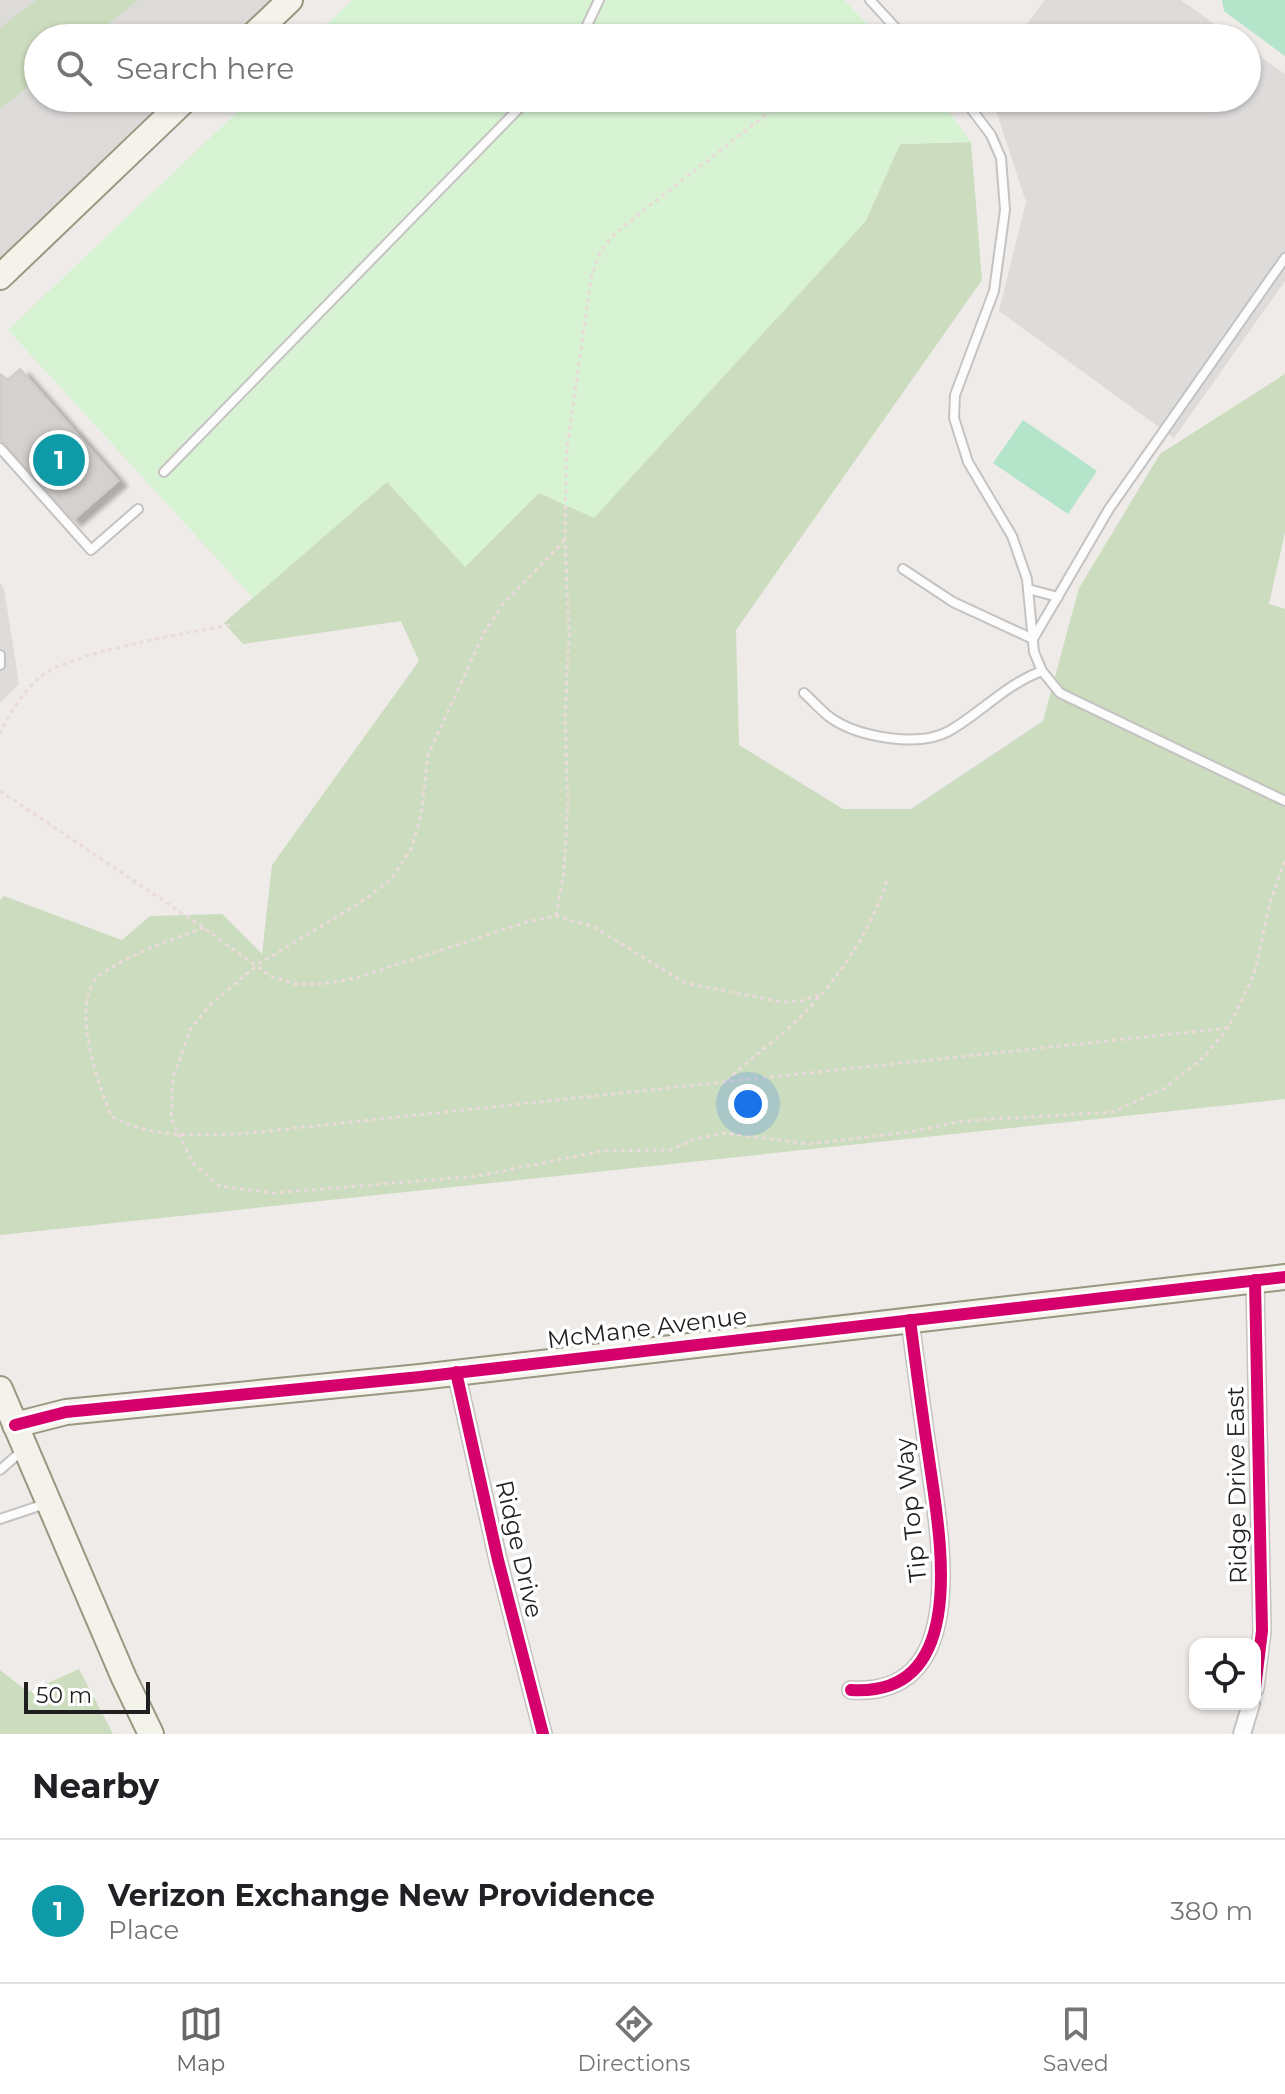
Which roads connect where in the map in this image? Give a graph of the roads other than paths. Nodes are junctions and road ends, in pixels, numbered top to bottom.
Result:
1 (290, 0) edge
2 (599, 0) edge
3 (870, 0) edge
4 (265, 24) edge
5 (588, 24) edge
6 (892, 24) edge
7 (172, 112) edge
8 (515, 112) edge
9 (974, 112) edge
10 (1285, 258) edge
11 (0, 277) edge
12 (0, 448) edge
13 (164, 472) dead end
14 (138, 509) dead end
15 (903, 569) dead end
16 (1028, 589) junction
17 (1058, 597) junction
18 (1033, 639) junction
19 (0, 655) edge
20 (0, 665) edge
21 (1042, 671) junction
22 (804, 693) dead end
23 (1285, 801) edge
24 (1285, 1277) edge
25 (1255, 1280) junction
26 (910, 1320) junction
27 (456, 1372) junction
28 (0, 1389) edge
29 (15, 1425) junction
30 (25, 1448) junction
31 (0, 1470) edge
32 (48, 1502) junction
33 (0, 1519) edge
34 (1261, 1639) edge
35 (851, 1690) dead end
36 (1249, 1710) edge
37 (151, 1734) edge
38 (543, 1734) edge
39 (1242, 1734) edge

1 - 4 street
2 - 5 lane
3 - 6 lane
7 - 11 street
8 - 13 lane
9 - 16 lane
10 - 17 lane
12 - 14 lane
15 - 18 lane
16 - 17 lane
16 - 18 lane
17 - 18 lane
18 - 21 lane
19 - 20 lane
21 - 22 lane
21 - 23 lane
24 - 25 street, McMane Avenue
25 - 26 street, McMane Avenue
25 - 34 street, Ridge Drive East
26 - 27 street, McMane Avenue
26 - 35 street, Tip Top Way
27 - 29 street, McMane Avenue
27 - 38 street, Ridge Drive
28 - 29 street
29 - 30 street
30 - 31 lane
30 - 32 street
32 - 33 lane
32 - 37 street
36 - 39 street

